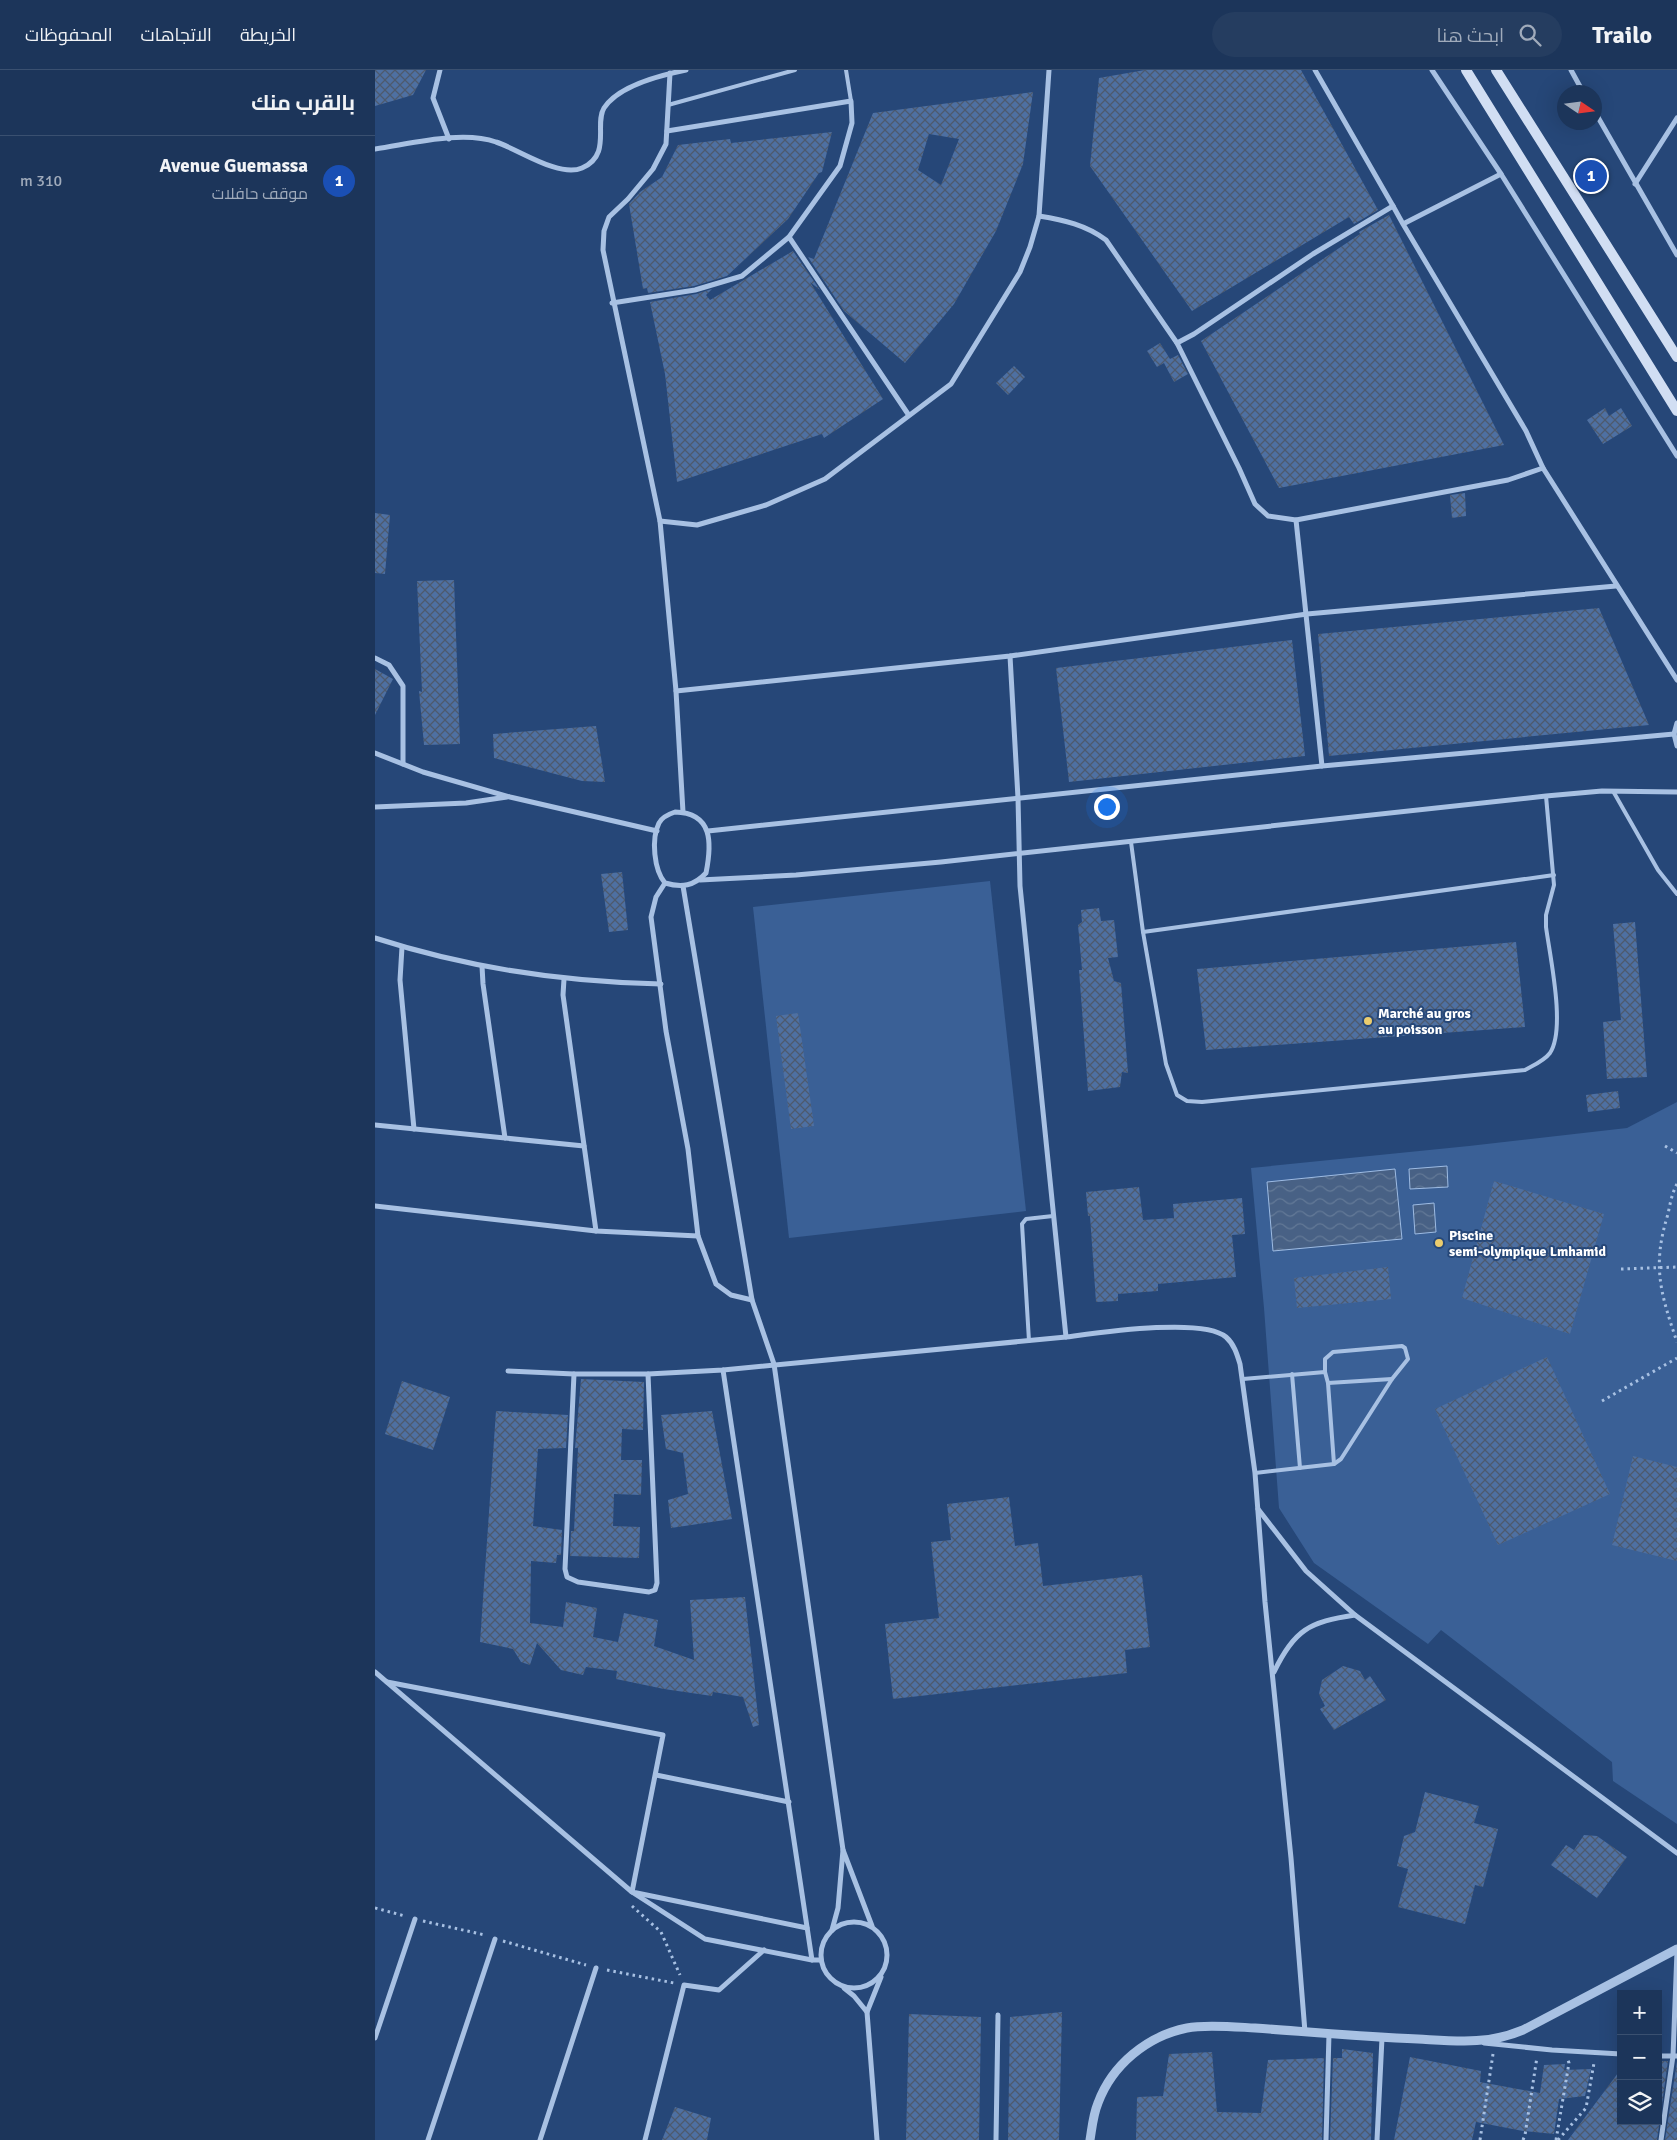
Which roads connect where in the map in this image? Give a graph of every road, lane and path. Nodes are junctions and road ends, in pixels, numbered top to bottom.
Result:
1 (440, 70) edge
2 (686, 70) edge
3 (795, 70) edge
4 (846, 70) edge
5 (1049, 70) edge
6 (1315, 70) edge
7 (1432, 70) edge
8 (1466, 70) edge
9 (1496, 70) edge
10 (1571, 70) edge
11 (659, 73) edge
12 (669, 73) junction
13 (1579, 85) edge
14 (851, 101) junction
15 (668, 105) junction
16 (1677, 118) edge
17 (1602, 125) edge
18 (667, 131) junction
19 (449, 139) junction
20 (375, 148) edge
21 (1501, 174) junction
22 (1635, 184) junction
23 (1393, 206) junction
24 (1039, 216) junction
25 (1403, 224) junction
26 (789, 237) junction
27 (1677, 255) edge
28 (612, 303) junction
29 (1177, 343) junction
30 (1677, 356) edge
31 (1677, 411) edge
32 (909, 414) junction
33 (1677, 456) edge
34 (1543, 468) junction
35 (1296, 520) junction
36 (660, 521) junction
37 (1616, 586) junction
38 (1307, 614) junction
39 (1010, 656) junction
40 (375, 658) edge
41 (1677, 680) edge
42 (676, 691) junction
43 (1677, 723) edge
44 (1674, 734) junction
45 (1677, 746) edge
46 (375, 753) edge
47 (403, 764) junction
48 (1322, 766) junction
49 (1613, 792) junction
50 (1677, 792) edge
51 (1546, 796) junction
52 (510, 797) junction
53 (1017, 798) junction
54 (375, 807) edge
55 (683, 812) junction
56 (657, 831) junction
57 (708, 831) junction
58 (1131, 842) junction
59 (1019, 853) junction
60 (1553, 875) junction
61 (700, 880) junction
62 (665, 883) junction
63 (683, 886) junction
64 (1677, 894) edge
65 (1143, 932) junction
66 (375, 938) edge
67 (402, 947) junction
68 (482, 966) junction
69 (563, 979) junction
70 (661, 984) junction
71 (375, 1124) edge
72 (414, 1129) junction
73 (505, 1138) junction
74 (584, 1146) junction
75 (1665, 1146) dead end
76 (1677, 1153) edge
77 (1677, 1184) edge
78 (375, 1206) edge
79 (1053, 1216) junction
80 (596, 1231) junction
81 (698, 1236) junction
82 (1677, 1267) edge
83 (1621, 1269) dead end
84 (1658, 1269) junction
85 (752, 1300) junction
86 (1066, 1337) junction
87 (1029, 1341) junction
88 (1677, 1342) edge
89 (1677, 1358) edge
90 (774, 1364) junction
91 (508, 1370) dead end
92 (723, 1370) junction
93 (1325, 1372) junction
94 (574, 1374) junction
95 (649, 1374) junction
96 (1293, 1374) junction
97 (1243, 1379) junction
98 (1392, 1379) junction
99 (1328, 1383) junction
100 (1602, 1400) dead end
101 (1334, 1464) junction
102 (1300, 1468) junction
103 (1255, 1473) junction
104 (1257, 1508) junction
105 (1355, 1615) junction
106 (375, 1672) edge
107 (1273, 1674) junction
108 (387, 1682) junction
109 (656, 1775) junction
110 (789, 1802) junction
111 (843, 1850) junction
112 (1677, 1853) edge
113 (632, 1892) junction
114 (375, 1908) edge
115 (415, 1919) junction
116 (872, 1926) junction
117 (807, 1928) junction
118 (832, 1930) junction
119 (495, 1939) junction
120 (765, 1950) junction
121 (1677, 1950) edge
122 (811, 1960) junction
123 (821, 1960) junction
124 (596, 1968) junction
125 (882, 1973) junction
126 (684, 1985) junction
127 (839, 1985) junction
128 (867, 2012) junction
129 (998, 2015) dead end
130 (1305, 2032) junction
131 (1329, 2034) junction
132 (375, 2038) edge
133 (1382, 2038) junction
134 (1474, 2041) junction
135 (1494, 2044) junction
136 (1538, 2049) junction
137 (1563, 2051) junction
138 (1596, 2052) junction
139 (1617, 2054) edge
140 (1662, 2056) edge
141 (1675, 2056) edge
142 (428, 2140) edge
143 (540, 2140) edge
144 (645, 2140) edge
145 (877, 2140) edge
146 (997, 2140) edge
147 (1090, 2140) edge
148 (1326, 2140) edge
149 (1377, 2140) edge
150 (1480, 2140) edge
151 (1523, 2140) edge
152 (1557, 2140) edge
153 (1661, 2140) edge

1 - 19 street
2 - 12 street
3 - 15 lane
4 - 14 lane
5 - 24 street
6 - 23 street
7 - 21 street
8 - 31 main road
9 - 30 main road
10 - 13 street
11 - 12 street
11 - 19 street
12 - 15 street
14 - 18 street
14 - 26 street
15 - 18 street
16 - 22 street
17 - 22 street
18 - 28 street
19 - 20 street
21 - 25 street
21 - 33 street
22 - 27 street
23 - 25 street
23 - 29 street
24 - 29 street
24 - 32 street
25 - 34 street
26 - 28 street
26 - 32 street
28 - 36 street
29 - 35 street
32 - 36 street
34 - 35 street
34 - 37 street
35 - 38 street
36 - 42 street
37 - 38 street
37 - 41 street
38 - 39 street
38 - 48 street
39 - 42 street
39 - 53 street
40 - 47 street
42 - 55 street
43 - 44 street
44 - 45 street
44 - 48 street
46 - 47 street
47 - 52 street
48 - 53 street
49 - 50 street
49 - 51 street
49 - 64 lane
51 - 58 street
51 - 60 lane
52 - 54 street
52 - 56 street
53 - 57 street
53 - 59 street
55 - 56 street
55 - 57 street
56 - 62 street
57 - 61 street
58 - 59 street
58 - 65 lane
59 - 61 street
59 - 79 street
60 - 65 lane
60 - 65 lane
61 - 63 street
62 - 63 street
62 - 70 street
63 - 85 street
66 - 67 street
67 - 68 street
67 - 72 street
68 - 69 street
68 - 73 street
69 - 70 street
69 - 74 street
70 - 81 street
71 - 72 street
72 - 73 street
73 - 74 street
74 - 80 street
75 - 76 path
77 - 84 path
78 - 80 street
79 - 86 street
79 - 87 lane
80 - 81 street
81 - 85 street
82 - 84 path
83 - 84 path
84 - 88 path
85 - 90 street
86 - 87 street
86 - 97 street
87 - 90 street
89 - 100 path
90 - 92 street
90 - 111 street
91 - 94 street
92 - 95 street
92 - 110 street
93 - 96 lane
93 - 98 lane
93 - 99 lane
94 - 95 street
94 - 95 street
96 - 97 lane
96 - 102 lane
97 - 103 street
98 - 99 lane
98 - 101 lane
99 - 101 lane
101 - 102 lane
102 - 103 lane
103 - 104 street
104 - 105 street
104 - 107 street
105 - 107 street
105 - 112 street
106 - 108 street
107 - 130 street
108 - 109 street
108 - 113 street
109 - 110 street
109 - 113 street
110 - 117 street
111 - 116 street
111 - 118 street
113 - 117 street
113 - 120 street
114 - 115 path
115 - 119 path
115 - 132 street
116 - 118 street
116 - 125 street
117 - 122 street
118 - 123 street
119 - 124 path
119 - 142 street
120 - 122 street
120 - 126 street
121 - 134 street
121 - 141 street
122 - 123 street
123 - 127 street
124 - 126 path
124 - 143 street
125 - 127 street
125 - 128 street
126 - 144 street
127 - 128 street
128 - 145 street
129 - 146 street
130 - 131 street
130 - 147 street
131 - 133 street
131 - 148 street
133 - 134 street
133 - 149 street
134 - 135 street
135 - 136 street
135 - 150 path
136 - 137 street
136 - 151 path
137 - 138 street
137 - 152 path
138 - 139 street
138 - 152 path
140 - 141 street
141 - 153 street

